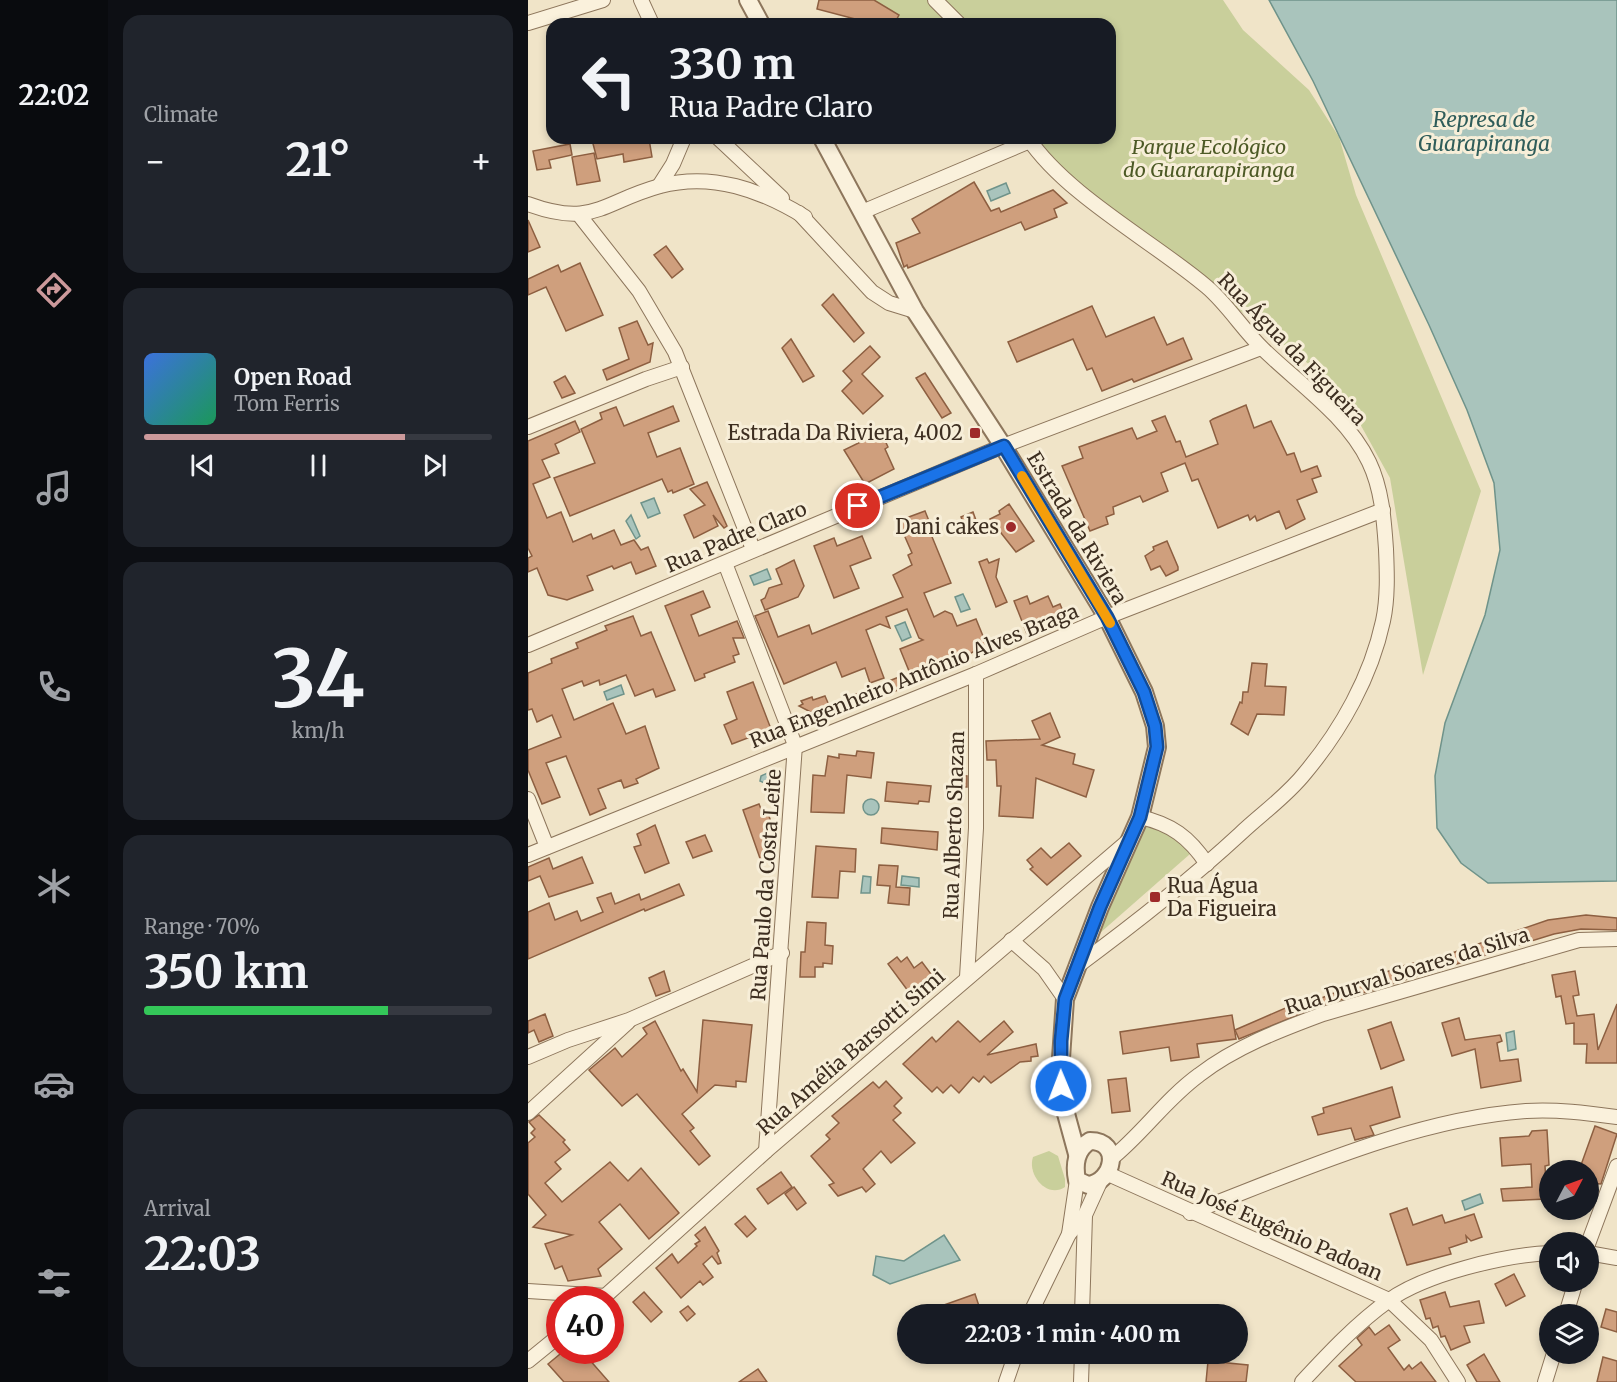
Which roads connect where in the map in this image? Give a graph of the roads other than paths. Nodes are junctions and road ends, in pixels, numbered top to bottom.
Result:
1 (603, 0) edge
2 (641, 0) edge
3 (748, 0) edge
4 (935, 0) edge
5 (649, 18) edge
6 (758, 18) edge
7 (953, 18) edge
8 (528, 23) edge
9 (682, 144) edge
10 (724, 144) edge
11 (825, 144) edge
12 (1020, 144) edge
13 (1033, 144) edge
14 (659, 186) junction
15 (528, 204) edge
16 (862, 212) junction
17 (579, 216) junction
18 (805, 217) junction
19 (915, 311) junction
20 (1261, 348) junction
21 (682, 368) junction
22 (528, 427) edge
23 (1004, 446) junction
24 (1383, 510) junction
25 (753, 549) junction
26 (725, 563) junction
27 (1107, 617) junction
28 (529, 643) edge
29 (976, 674) junction
30 (795, 745) junction
31 (528, 799) edge
32 (1140, 817) junction
33 (1130, 840) junction
34 (547, 847) junction
35 (528, 855) edge
36 (1207, 864) junction
37 (1617, 939) edge
38 (1011, 940) junction
39 (782, 953) junction
40 (1076, 967) junction
41 (967, 977) junction
42 (1065, 999) junction
43 (629, 1020) junction
44 (528, 1057) edge
45 (528, 1113) edge
46 (1617, 1117) edge
47 (1068, 1120) junction
48 (1090, 1141) junction
49 (766, 1151) junction
50 (1077, 1154) junction
51 (1106, 1165) junction
52 (1617, 1166) edge
53 (1077, 1180) junction
54 (1190, 1213) junction
55 (1085, 1215) junction
56 (1592, 1232) edge
57 (1069, 1234) junction
58 (1539, 1254) edge
59 (1599, 1255) edge
60 (1617, 1258) edge
61 (616, 1286) edge
62 (528, 1291) edge
63 (546, 1292) edge
64 (1389, 1300) junction
65 (1035, 1304) edge
66 (1083, 1304) edge
67 (546, 1346) edge
68 (528, 1361) edge
69 (1012, 1364) edge
70 (1082, 1364) edge
71 (1551, 1364) edge
72 (1006, 1382) edge
73 (1081, 1382) edge
74 (1302, 1382) edge
75 (1458, 1382) edge
76 (1545, 1382) edge

1 - 8 street
2 - 5 street
3 - 6 street
4 - 7 street
9 - 14 street
10 - 18 street
11 - 16 street, Estrada da Riviera
12 - 16 street
13 - 20 street, Rua Água da Figueira
14 - 17 street
14 - 18 street
15 - 17 street
16 - 19 street, Estrada da Riviera
17 - 21 street
18 - 19 street
19 - 23 street, Estrada da Riviera
20 - 23 street, Rua Padre Claro
20 - 24 street, Rua Água da Figueira
21 - 22 street
21 - 25 street
23 - 25 street, Rua Padre Claro
23 - 27 street, Estrada da Riviera
24 - 27 street, Rua Engenheiro Antônio Alves Braga
24 - 36 street, Rua Água da Figueira
25 - 26 street, Rua Padre Claro
26 - 28 street, Rua Padre Claro
26 - 30 street, Rua Paulo da Costa Leite
27 - 29 street, Rua Engenheiro Antônio Alves Braga
27 - 32 street, Estrada da Riviera
29 - 30 street, Rua Engenheiro Antônio Alves Braga
29 - 41 street, Rua Alberto Shazan
30 - 34 street, Rua Engenheiro Antônio Alves Braga
30 - 39 street, Rua Paulo da Costa Leite
31 - 34 street
32 - 33 street, Estrada da Riviera
32 - 36 street
33 - 38 street, Rua Amélia Barsotti Simi
33 - 40 street, Estrada da Riviera
34 - 35 street, Rua Engenheiro Antônio Alves Braga
36 - 40 street, Rua Água da Figueira
37 - 51 street, Rua Durval Soares da Silva
38 - 41 street, Rua Amélia Barsotti Simi
38 - 42 street
39 - 43 street
39 - 49 street, Rua Paulo da Costa Leite
40 - 42 street, Estrada da Riviera
41 - 49 street, Rua Amélia Barsotti Simi
42 - 47 street, Estrada da Riviera
43 - 44 street
43 - 45 street
46 - 54 street
47 - 48 street
47 - 50 street, Estrada da Riviera
48 - 50 street
48 - 51 street
49 - 61 street, Rua Amélia Barsotti Simi
50 - 53 street, Estrada da Riviera
51 - 53 street
51 - 54 street, Rua José Eugênio Padoan
51 - 55 street
52 - 56 street
53 - 57 street
54 - 64 street, Rua José Eugênio Padoan
55 - 57 street
55 - 66 street
57 - 65 street
58 - 64 street
59 - 60 street
62 - 63 street
64 - 74 street
64 - 75 street, Rua José Eugênio Padoan
67 - 68 street
69 - 72 street
70 - 73 street
71 - 76 street

